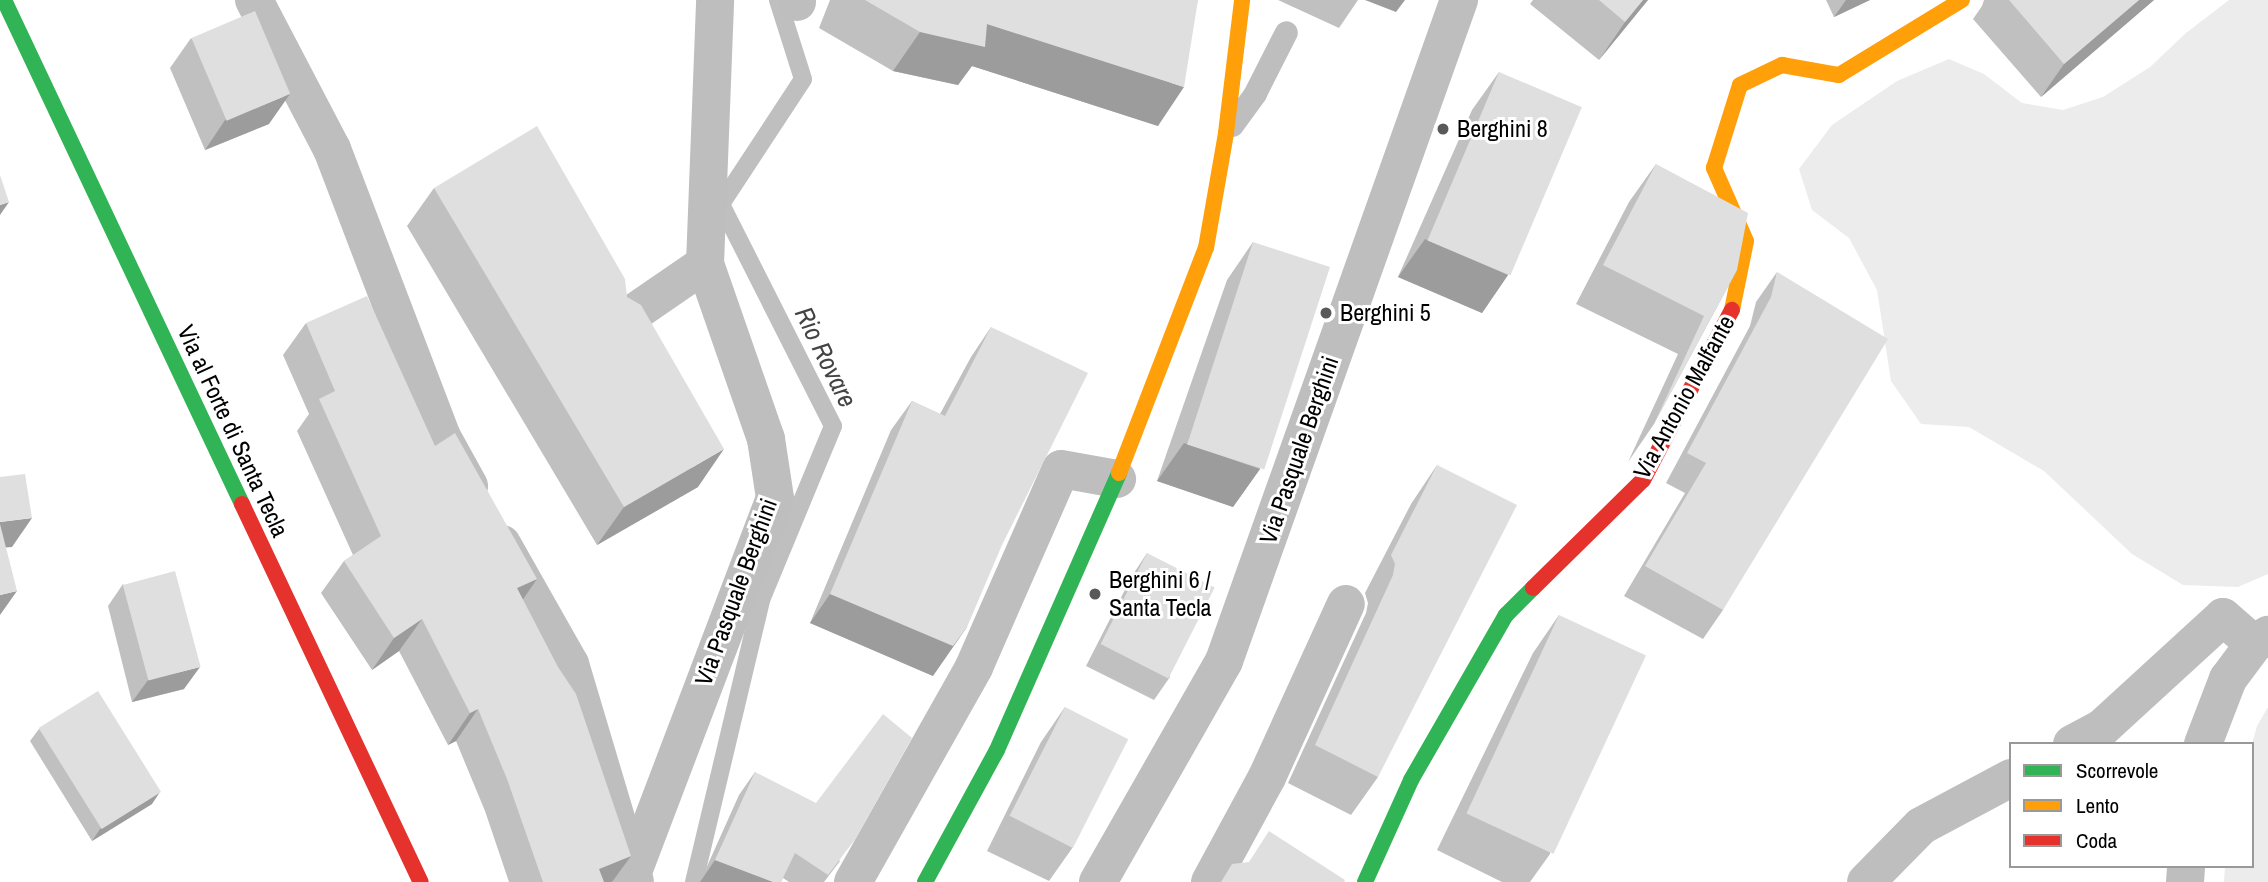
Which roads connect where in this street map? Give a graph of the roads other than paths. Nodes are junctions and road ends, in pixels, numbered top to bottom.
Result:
1 (4, 0) edge
2 (254, 0) edge
3 (715, 0) edge
4 (1242, 0) edge
5 (1459, 0) edge
6 (1962, 0) edge
7 (1286, 32) dead end
8 (1226, 133) junction
9 (705, 264) junction
10 (619, 323) edge
11 (1117, 479) junction
12 (1346, 604) dead end
13 (2261, 639) edge
14 (2076, 742) edge
15 (2204, 742) edge
16 (2009, 779) edge
17 (633, 880) edge
18 (421, 882) edge
19 (853, 882) edge
20 (925, 882) edge
21 (1098, 882) edge
22 (1210, 882) edge
23 (1365, 882) edge
24 (1866, 882) edge

1 - 18 street, Via al Forte di Santa Tecla
2 - 17 street
3 - 9 street, Via Pasquale Berghini
4 - 8 street
5 - 21 street, Via Pasquale Berghini
6 - 23 street, Via Antonio Malfante
7 - 8 lane
8 - 11 street
9 - 10 street
9 - 17 street, Via Pasquale Berghini
11 - 19 street
11 - 20 street
12 - 22 street
13 - 14 street
13 - 15 street
16 - 24 street

